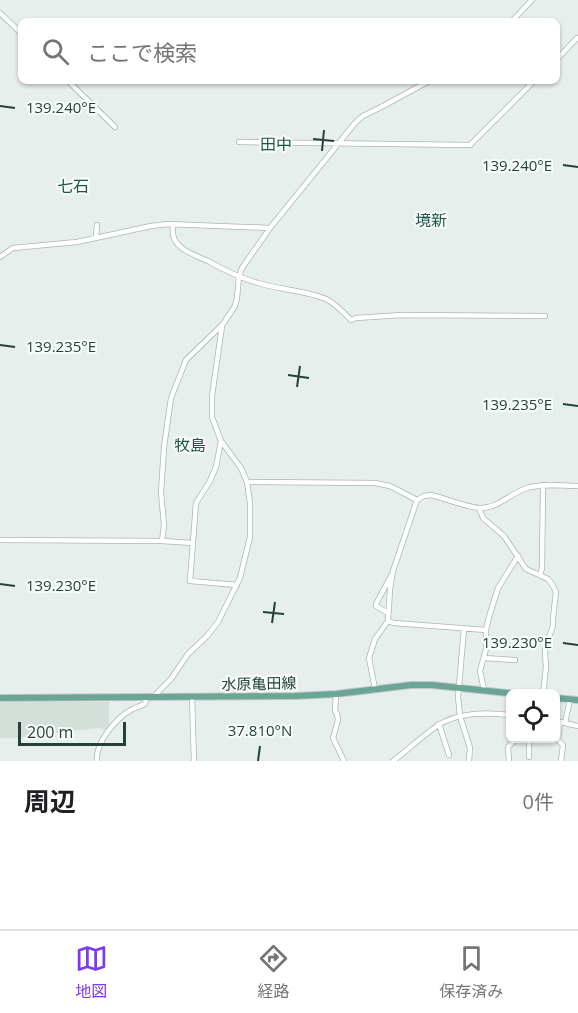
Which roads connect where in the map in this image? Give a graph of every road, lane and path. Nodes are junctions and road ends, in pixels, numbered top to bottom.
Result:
1 (532, 0) edge
2 (0, 13) edge
3 (515, 18) edge
4 (18, 30) edge
5 (577, 38) edge
6 (560, 55) edge
7 (72, 84) edge
8 (424, 84) edge
9 (531, 84) edge
10 (115, 126) dead end
11 (239, 142) dead end
12 (338, 143) junction
13 (173, 224) junction
14 (97, 225) dead end
15 (270, 228) junction
16 (96, 237) junction
17 (0, 257) edge
18 (239, 277) junction
19 (545, 316) dead end
20 (223, 324) junction
21 (221, 441) junction
22 (247, 482) junction
23 (543, 485) junction
24 (578, 486) edge
25 (417, 500) junction
26 (479, 508) junction
27 (0, 540) edge
28 (162, 541) junction
29 (192, 543) junction
30 (518, 556) junction
31 (393, 571) junction
32 (540, 575) junction
33 (237, 585) junction
34 (388, 613) junction
35 (388, 621) junction
36 (464, 629) junction
37 (486, 630) junction
38 (484, 658) junction
39 (515, 660) dead end
40 (458, 688) junction
41 (375, 689) junction
42 (543, 689) edge
43 (484, 690) junction
44 (336, 694) junction
45 (506, 695) edge
46 (147, 697) junction
47 (155, 697) junction
48 (192, 697) junction
49 (0, 698) edge
50 (560, 698) edge
51 (570, 699) junction
52 (578, 700) edge
53 (506, 715) edge
54 (460, 716) junction
55 (560, 722) edge
56 (439, 724) junction
57 (578, 726) edge
58 (560, 742) edge
59 (512, 743) edge
60 (529, 743) edge
61 (449, 755) dead end
62 (529, 756) dead end
63 (97, 761) edge
64 (194, 761) edge
65 (344, 761) edge
66 (393, 761) edge
67 (469, 761) edge
68 (508, 761) edge
69 (561, 761) edge

1 - 3 street
2 - 4 street
5 - 6 street
7 - 10 street
8 - 12 street
9 - 12 street
11 - 12 street
12 - 15 street
13 - 15 street
13 - 16 street
13 - 18 street
14 - 16 street
15 - 18 street
16 - 17 street
18 - 19 street
18 - 20 street
20 - 21 street
20 - 28 street
21 - 22 street
21 - 29 street
22 - 25 street
22 - 33 street
23 - 24 street
23 - 26 street
23 - 32 street
25 - 26 street
25 - 31 street
26 - 30 street
27 - 28 street
28 - 29 street
29 - 33 street
30 - 32 street
30 - 37 street
31 - 34 street
31 - 34 street
32 - 42 street
33 - 47 street
34 - 35 street
35 - 36 street
35 - 41 street
36 - 37 street
36 - 40 street
37 - 38 street
38 - 39 street
38 - 43 street
40 - 41 main road, 水原亀田線
40 - 43 main road, 水原亀田線
40 - 54 street
41 - 44 main road, 水原亀田線
43 - 45 main road, 水原亀田線
44 - 48 main road, 水原亀田線
44 - 65 street
46 - 47 main road, 水原亀田線
46 - 49 main road, 水原亀田線
46 - 63 street
47 - 48 main road, 水原亀田線
48 - 64 street
50 - 51 main road
51 - 52 main road
51 - 55 street
53 - 54 street
54 - 56 street
54 - 67 street
55 - 57 street
56 - 61 street
56 - 66 street
58 - 69 street
59 - 68 street
60 - 62 street

